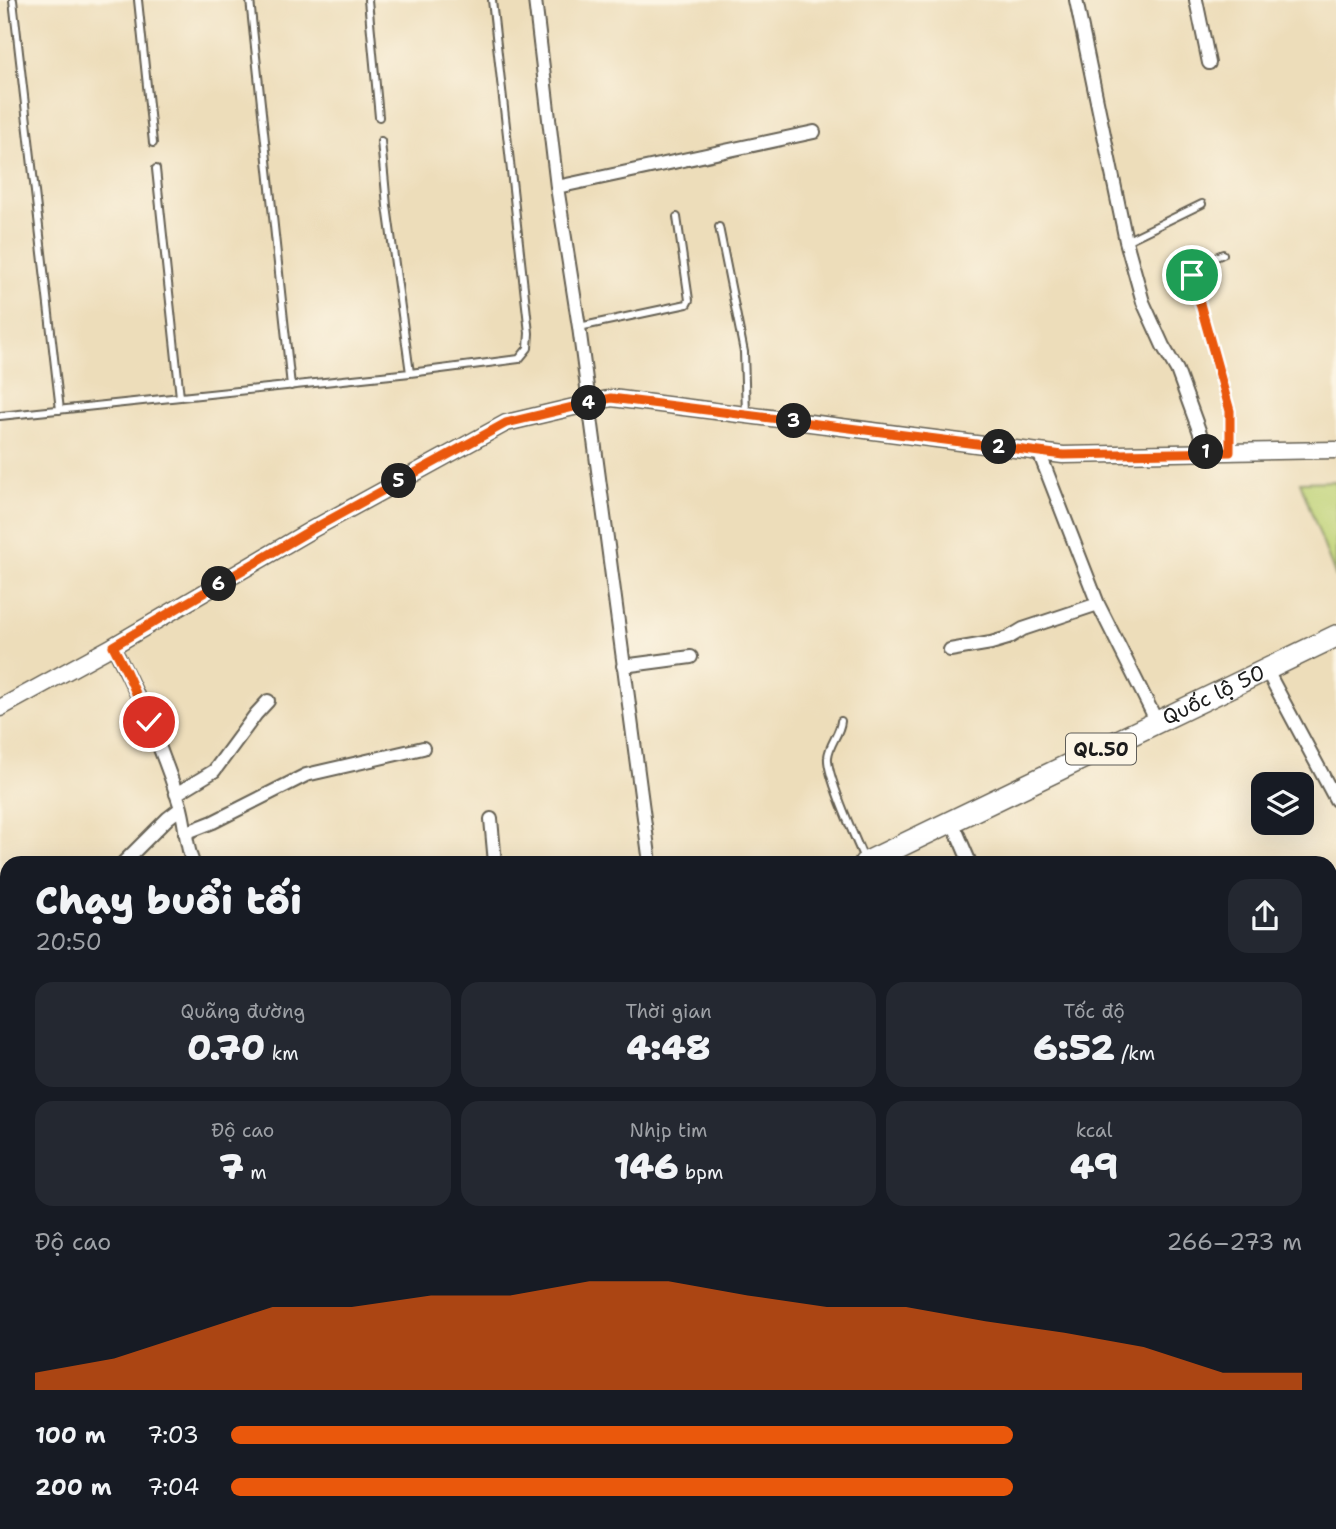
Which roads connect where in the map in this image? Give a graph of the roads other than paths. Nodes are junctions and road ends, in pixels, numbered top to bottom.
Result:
1 (13, 0) edge
2 (138, 0) edge
3 (250, 0) edge
4 (368, 0) edge
5 (492, 0) edge
6 (536, 0) edge
7 (1076, 0) edge
8 (1196, 0) edge
9 (1209, 63) dead end
10 (379, 117) dead end
11 (814, 132) dead end
12 (381, 141) dead end
13 (153, 143) dead end
14 (156, 169) dead end
15 (557, 187) junction
16 (1202, 204) dead end
17 (677, 217) dead end
18 (719, 227) dead end
19 (1126, 241) junction
20 (1223, 254) dead end
21 (579, 327) junction
22 (410, 373) junction
23 (291, 386) junction
24 (180, 397) junction
25 (589, 403) junction
26 (60, 410) junction
27 (746, 415) junction
28 (0, 416) edge
29 (1336, 450) edge
30 (1039, 452) junction
31 (1203, 452) junction
32 (1230, 452) junction
33 (1098, 604) junction
34 (1336, 636) edge
35 (113, 646) junction
36 (950, 650) dead end
37 (691, 657) dead end
38 (624, 666) junction
39 (1266, 669) junction
40 (268, 701) dead end
41 (0, 708) edge
42 (841, 721) dead end
43 (1157, 722) junction
44 (423, 748) dead end
45 (176, 794) junction
46 (1336, 800) edge
47 (181, 808) junction
48 (491, 819) dead end
49 (952, 821) junction
50 (184, 833) junction
51 (129, 856) edge
52 (190, 856) edge
53 (494, 856) edge
54 (649, 856) edge
55 (862, 856) edge
56 (880, 856) edge
57 (967, 856) edge

1 - 26 lane
2 - 13 lane
3 - 23 lane
4 - 10 lane
5 - 22 lane
6 - 15 street
7 - 19 street
8 - 9 street
11 - 15 street
12 - 22 lane
14 - 24 lane
15 - 21 street
16 - 19 lane
17 - 21 lane
18 - 27 lane
19 - 31 street
20 - 32 lane
21 - 25 street
22 - 23 lane
23 - 24 lane
24 - 26 lane
25 - 27 street
25 - 35 street
25 - 38 street
26 - 28 lane
27 - 30 street
29 - 32 street
30 - 31 street
30 - 33 street
31 - 32 street
33 - 36 street
33 - 43 street
34 - 39 main road, Quốc lộ 50 / QL.50
35 - 41 street
35 - 45 street
37 - 38 street
38 - 54 street
39 - 43 main road, Quốc lộ 50 / QL.50
39 - 46 street
40 - 45 street
42 - 55 lane
43 - 49 main road, Quốc lộ 50 / QL.50
44 - 50 street
45 - 47 street
47 - 50 street
47 - 51 street
48 - 53 street
49 - 56 main road, Quốc lộ 50 / QL.50
49 - 57 street
50 - 52 street

